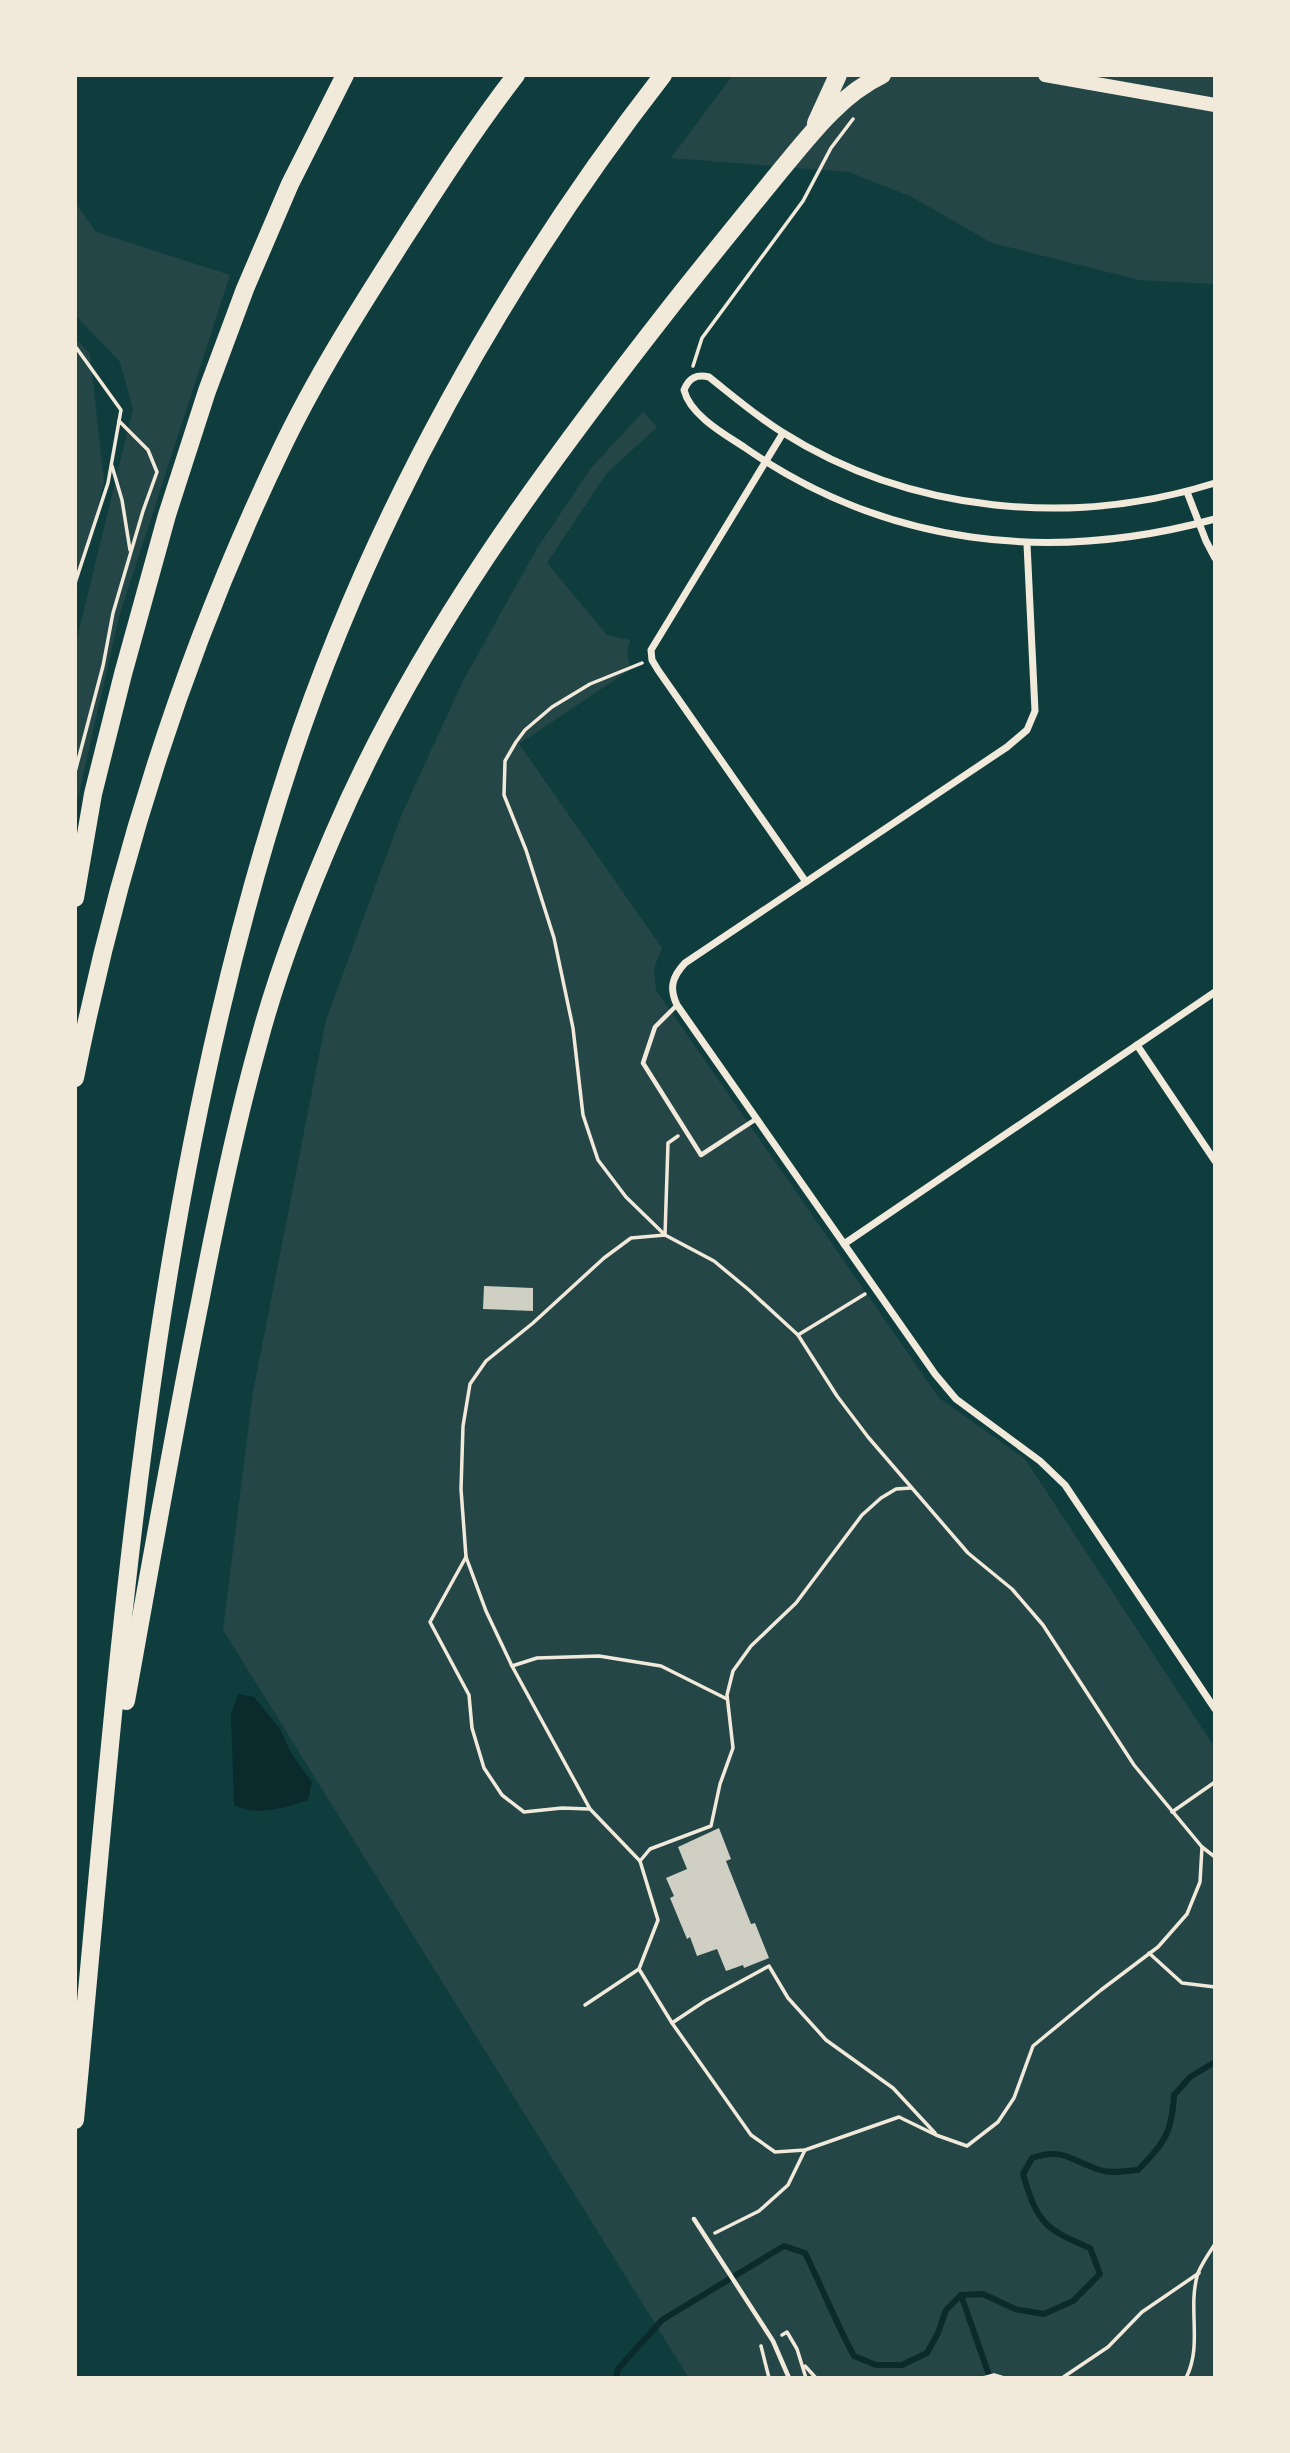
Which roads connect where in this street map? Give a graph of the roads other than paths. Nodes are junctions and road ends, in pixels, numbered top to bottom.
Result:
1 (345, 75) edge
2 (516, 75) edge
3 (663, 75) edge
4 (838, 75) edge
5 (882, 75) edge
6 (1045, 75) edge
7 (1215, 104) edge
8 (810, 135) junction
9 (783, 433) junction
10 (766, 463) junction
11 (1215, 483) edge
12 (1187, 492) junction
13 (1215, 519) edge
14 (1199, 524) junction
15 (1027, 544) junction
16 (1215, 558) edge
17 (806, 882) junction
18 (75, 898) edge
19 (1215, 992) edge
20 (677, 1004) junction
21 (1137, 1045) junction
22 (75, 1078) edge
23 (756, 1118) junction
24 (1215, 1160) edge
25 (844, 1244) junction
26 (1215, 1709) edge
27 (102, 1831) junction
28 (75, 2120) edge
29 (694, 2219) dead end
30 (789, 2378) edge

1 - 18 highway
2 - 22 highway
3 - 27 highway
4 - 8 highway
5 - 8 highway
6 - 7 main road
8 - 27 highway
9 - 10 street
9 - 10 street
9 - 12 street
10 - 15 street
10 - 17 street
11 - 12 street
12 - 14 street
13 - 14 street
14 - 15 street
14 - 16 street
15 - 17 street
17 - 20 street
19 - 21 street
20 - 23 street
20 - 23 lane
21 - 24 street
21 - 25 street
23 - 25 street
25 - 26 street
27 - 28 highway
29 - 30 lane

